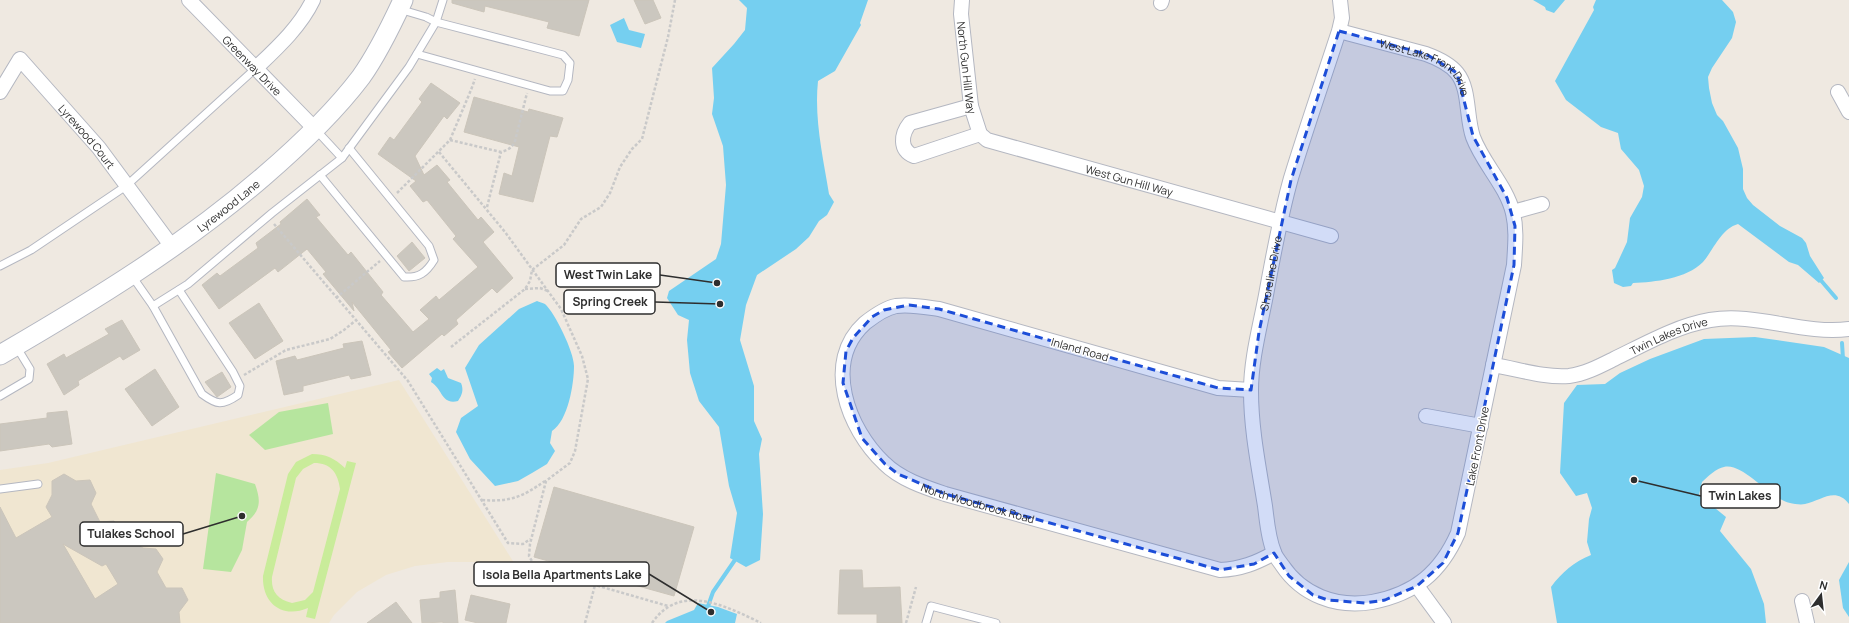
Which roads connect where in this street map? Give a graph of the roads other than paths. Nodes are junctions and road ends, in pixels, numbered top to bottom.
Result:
1 (189, 0) edge
2 (313, 0) edge
3 (443, 0) edge
4 (962, 0) edge
5 (1340, 0) edge
6 (401, 4) edge
7 (436, 22) junction
8 (1339, 31) junction
9 (417, 54) junction
10 (256, 68) junction
11 (0, 92) edge
12 (1838, 92) dead end
13 (971, 106) junction
14 (1849, 112) edge
15 (316, 130) junction
16 (980, 134) junction
17 (1473, 136) joint
18 (349, 148) junction
19 (342, 158) junction
20 (320, 175) junction
21 (126, 186) junction
22 (1542, 204) dead end
23 (1513, 212) junction
24 (1281, 222) junction
25 (1331, 236) dead end
26 (173, 248) junction
27 (0, 266) edge
28 (132, 276) junction
29 (178, 290) junction
30 (909, 305) joint
31 (153, 306) junction
32 (1849, 329) edge
33 (8, 350) edge
34 (1493, 365) junction
35 (1251, 390) junction
36 (0, 396) edge
37 (1426, 416) dead end
38 (1481, 426) junction
39 (38, 484) dead end
40 (0, 489) edge
41 (1274, 553) junction
42 (1417, 586) junction
43 (1802, 601) dead end
44 (926, 623) edge
45 (996, 623) edge
46 (1444, 623) edge
47 (1807, 623) edge

1 - 10 street, Greenway Drive
2 - 10 street
3 - 7 lane
4 - 13 street, North Gun Hill Way
5 - 8 street, Shoreline Drive
6 - 7 lane
6 - 15 street, Lyrewood Lane
7 - 9 lane
7 - 9 lane
8 - 17 street, West Lake Front Drive
8 - 24 street, Shoreline Drive
9 - 18 lane
10 - 15 street, Greenway Drive
10 - 21 lane
11 - 21 street, Lyrewood Court
12 - 14 street
13 - 16 street, North Gun Hill Way
13 - 16 street
15 - 19 lane
15 - 26 street, Lyrewood Lane
16 - 24 street, West Gun Hill Way
17 - 23 street, Lake Front Drive
18 - 19 lane
18 - 20 lane
19 - 20 lane
20 - 29 lane
21 - 26 street, Lyrewood Court
21 - 27 lane
22 - 23 street
23 - 34 street, Lake Front Drive
24 - 25 street, West Gun Hill Way
24 - 35 street, Shoreline Drive
26 - 28 street, Lyrewood Lane
28 - 31 lane
28 - 33 street, Lyrewood Lane
29 - 31 lane
29 - 31 lane
30 - 35 street, Inland Road
30 - 41 street, North Woodbrook Road
32 - 34 street, Twin Lakes Drive
33 - 36 lane
34 - 38 street, Lake Front Drive
35 - 41 street, Shoreline Drive
37 - 38 street
38 - 42 street, Lake Front Drive
39 - 40 lane
41 - 42 street, Lake Front Drive
42 - 46 street
43 - 47 street
44 - 45 lane

